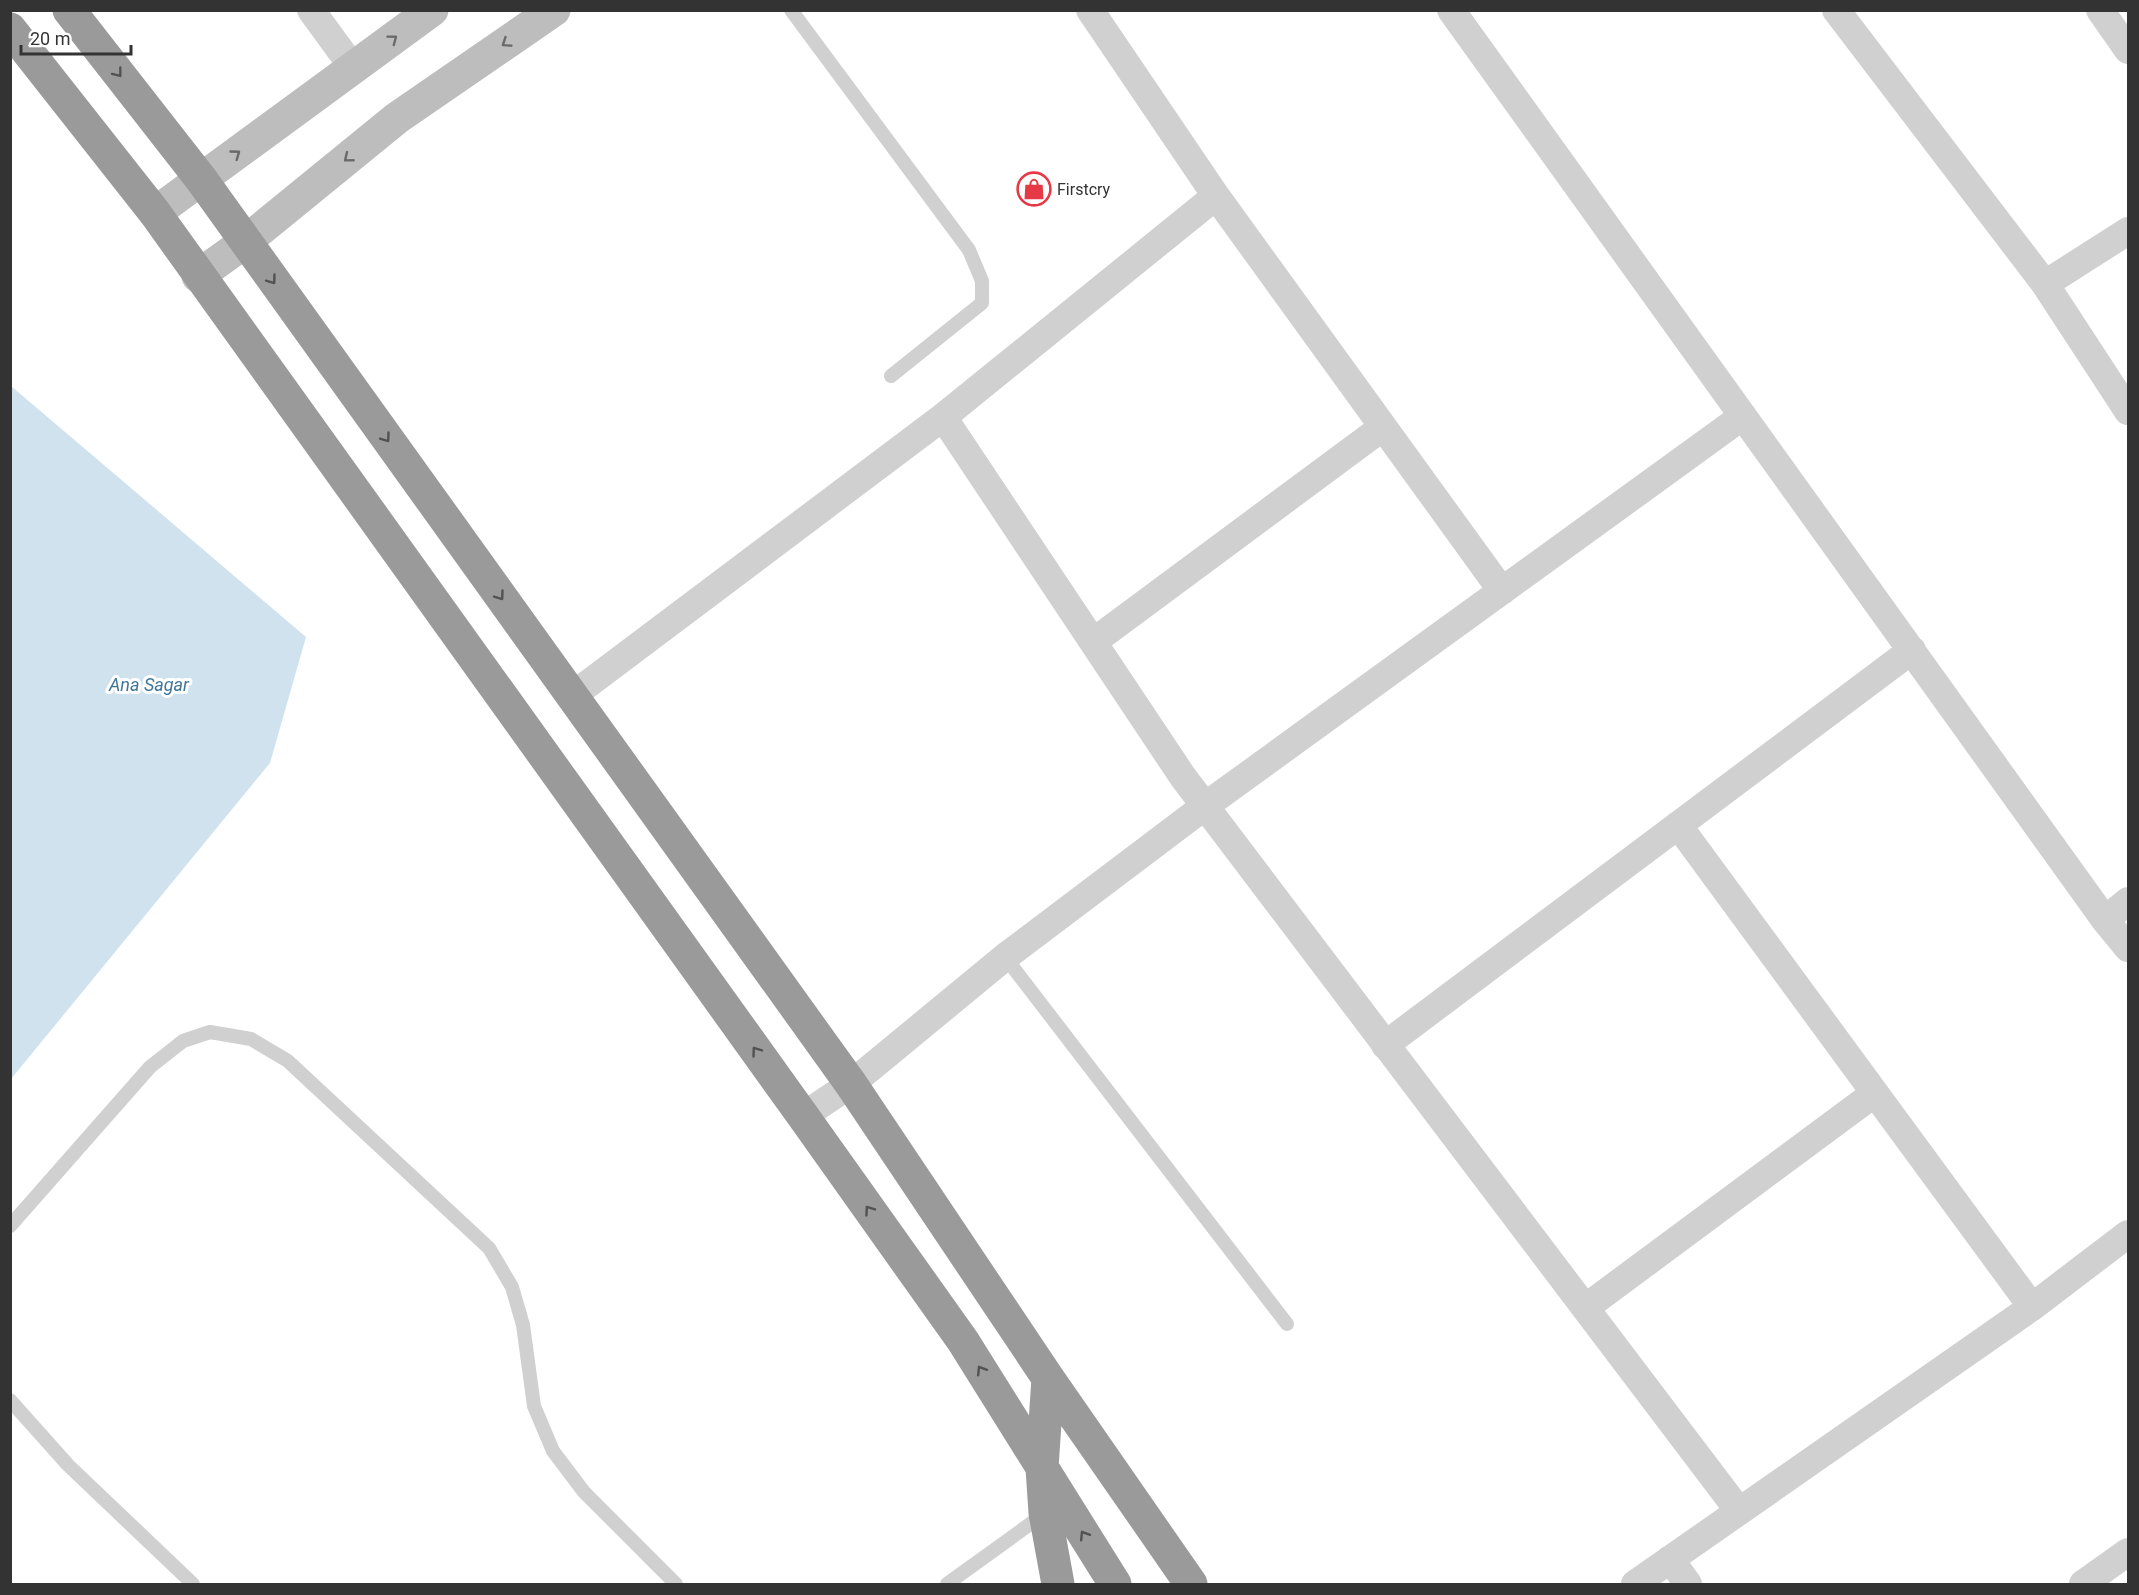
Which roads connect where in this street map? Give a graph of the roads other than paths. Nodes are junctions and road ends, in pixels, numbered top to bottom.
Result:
1 (69, 10) edge
2 (311, 10) edge
3 (432, 10) edge
4 (554, 10) edge
5 (791, 10) edge
6 (1090, 10) edge
7 (1451, 10) edge
8 (1836, 10) edge
9 (2100, 10) edge
10 (10, 29) edge
11 (2128, 50) edge
12 (354, 69) junction
13 (201, 179) junction
14 (1216, 196) junction
15 (155, 213) junction
16 (2128, 231) edge
17 (245, 242) junction
18 (198, 276) junction
19 (2045, 284) junction
20 (891, 376) dead end
21 (2128, 411) edge
22 (1743, 416) junction
23 (943, 417) junction
24 (1383, 427) junction
25 (1502, 591) junction
26 (1093, 642) junction
27 (1912, 650) junction
28 (572, 696) junction
29 (1205, 806) junction
30 (1678, 825) junction
31 (2128, 901) edge
32 (2105, 920) junction
33 (2128, 948) edge
34 (1005, 957) junction
35 (1385, 1045) junction
36 (851, 1084) junction
37 (1875, 1093) junction
38 (803, 1116) junction
39 (10, 1226) edge
40 (2128, 1234) edge
41 (2032, 1307) junction
42 (1585, 1308) junction
43 (1287, 1324) dead end
44 (1048, 1378) junction
45 (10, 1400) edge
46 (1042, 1468) junction
47 (1739, 1511) junction
48 (1045, 1512) junction
49 (2128, 1552) edge
50 (1670, 1559) junction
51 (193, 1584) edge
52 (676, 1584) edge
53 (947, 1584) edge
54 (1058, 1584) edge
55 (1115, 1584) edge
56 (1191, 1584) edge
57 (1635, 1584) edge
58 (1688, 1584) edge
59 (2083, 1584) edge

1 -> 13 highway
2 - 12 street
12 -> 3 street
4 -> 17 street
5 - 20 lane
6 - 14 street
7 - 22 street
8 - 19 street
9 - 11 street
10 - 15 highway
13 -> 12 street
13 - 15 street
13 - 17 highway
14 - 23 street
14 - 24 street
15 - 18 highway
16 - 19 street
17 - 18 street
17 -> 28 highway
38 -> 18 highway
19 - 21 street
22 - 25 street
22 - 27 street
23 - 26 street
23 - 28 street
24 - 25 street
24 - 26 street
25 - 29 street
26 - 29 street
27 - 30 street
27 - 32 street
28 - 36 highway
29 - 34 street
29 - 35 street
30 - 35 street
30 - 37 street
31 - 32 street
32 - 33 street
34 - 36 street
34 - 43 lane
35 - 42 street
36 - 38 street
36 - 44 highway
37 - 41 street
37 - 42 street
46 -> 38 highway
39 - 52 lane
40 - 41 street
41 - 47 street
42 - 47 street
44 - 46 highway
44 - 56 highway
45 - 51 lane
46 - 48 highway
55 -> 46 highway
47 - 50 street
48 - 53 lane
48 - 54 highway
49 - 59 street
50 - 57 street
50 - 58 street

